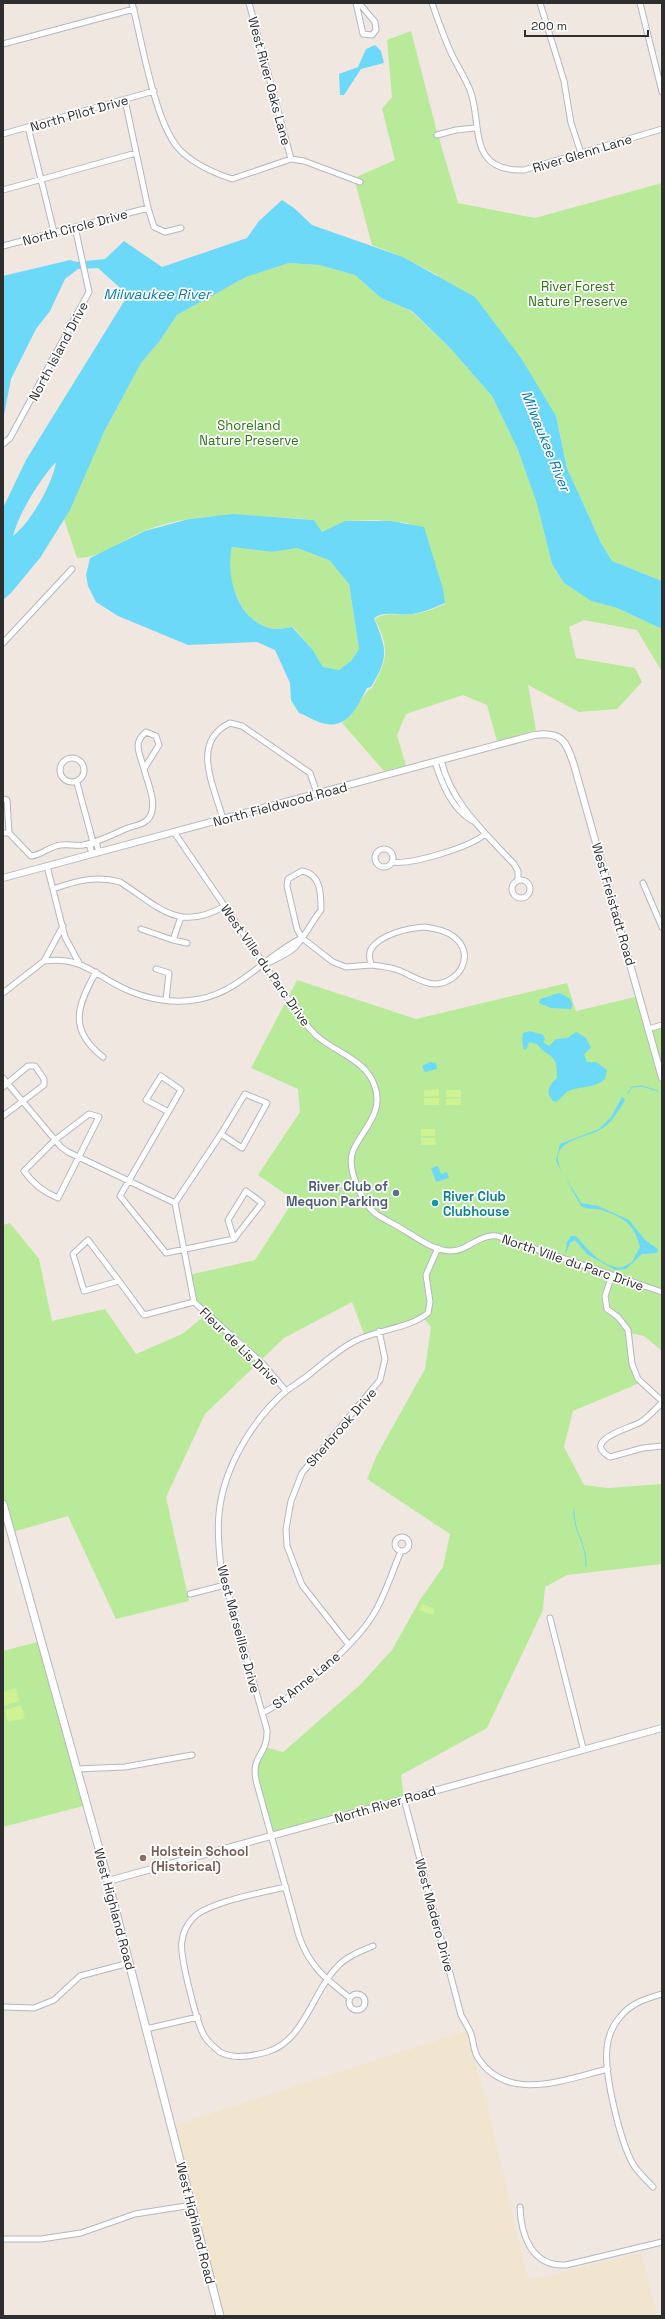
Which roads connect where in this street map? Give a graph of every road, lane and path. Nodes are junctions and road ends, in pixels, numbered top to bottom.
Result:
1 (132, 3) edge
2 (250, 3) edge
3 (356, 3) edge
4 (359, 3) edge
5 (432, 3) edge
6 (540, 3) edge
7 (640, 3) edge
8 (134, 9) junction
9 (3, 44) edge
10 (154, 91) junction
11 (662, 92) edge
12 (125, 100) junction
13 (28, 127) junction
14 (475, 128) junction
15 (662, 129) edge
16 (3, 134) edge
17 (437, 135) dead end
18 (581, 153) junction
19 (136, 154) junction
20 (292, 159) junction
21 (41, 179) junction
22 (360, 182) dead end
23 (3, 190) edge
24 (148, 208) junction
25 (75, 227) junction
26 (181, 228) dead end
27 (54, 232) junction
28 (3, 246) edge
29 (3, 444) edge
30 (72, 569) dead end
31 (3, 643) edge
32 (557, 736) joint
33 (438, 761) junction
34 (144, 769) junction
35 (77, 783) junction
36 (317, 793) junction
37 (3, 798) edge
38 (223, 819) junction
39 (174, 832) junction
40 (3, 833) edge
41 (9, 833) junction
42 (486, 834) junction
43 (92, 842) junction
44 (99, 852) junction
45 (92, 854) junction
46 (392, 862) dead end
47 (47, 866) junction
48 (3, 878) edge
49 (518, 880) dead end
50 (643, 883) dead end
51 (53, 889) junction
52 (225, 906) junction
53 (181, 916) junction
54 (63, 925) junction
55 (662, 927) edge
56 (141, 929) dead end
57 (302, 938) junction
58 (173, 940) junction
59 (187, 943) dead end
60 (44, 961) junction
61 (79, 963) junction
62 (265, 963) junction
63 (370, 965) junction
64 (156, 969) dead end
65 (96, 972) junction
66 (3, 993) edge
67 (166, 1000) junction
68 (662, 1025) edge
69 (648, 1029) junction
70 (103, 1057) dead end
71 (3, 1078) edge
72 (662, 1078) edge
73 (5, 1085) edge
74 (22, 1102) junction
75 (167, 1111) junction
76 (3, 1116) edge
77 (221, 1134) junction
78 (56, 1140) junction
79 (78, 1157) junction
80 (128, 1182) junction
81 (175, 1203) junction
82 (234, 1240) junction
83 (183, 1248) junction
84 (438, 1248) junction
85 (612, 1275) junction
86 (119, 1281) junction
87 (662, 1292) edge
88 (194, 1302) junction
89 (380, 1331) junction
90 (286, 1391) junction
91 (662, 1402) edge
92 (662, 1446) edge
93 (3, 1504) edge
94 (402, 1552) dead end
95 (225, 1585) junction
96 (190, 1594) dead end
97 (550, 1618) dead end
98 (349, 1645) junction
99 (262, 1713) junction
100 (662, 1728) edge
101 (584, 1748) junction
102 (192, 1754) dead end
103 (77, 1770) junction
104 (404, 1799) junction
105 (271, 1836) junction
106 (108, 1881) junction
107 (286, 1887) junction
108 (373, 1946) dead end
109 (129, 1963) junction
110 (327, 1979) junction
111 (662, 1994) edge
112 (350, 1998) dead end
113 (3, 2007) edge
114 (198, 2017) junction
115 (146, 2029) junction
116 (608, 2069) junction
117 (654, 2187) dead end
118 (192, 2206) junction
119 (520, 2207) dead end
120 (3, 2239) edge
121 (662, 2242) edge
122 (220, 2316) edge

1 - 8 street
2 - 20 street, West River Oaks Lane
3 - 4 street
5 - 14 street
6 - 18 street
7 - 11 street
8 - 9 street
8 - 10 street
10 - 12 street, North Pilot Drive
10 - 20 street
12 - 13 street, North Pilot Drive
12 - 19 street
13 - 16 street, North Pilot Drive
13 - 21 street
14 - 17 street
14 - 18 street, River Glenn Lane
15 - 18 street, River Glenn Lane
19 - 21 street
19 - 24 street
20 - 22 street
21 - 23 street
21 - 27 street
24 - 25 street, North Circle Drive
24 - 26 street
25 - 27 street, North Circle Drive
25 - 29 street, North Island Drive
27 - 28 street, North Circle Drive
30 - 31 street
32 - 33 street, North Fieldwood Road
32 - 69 street, West Freistadt Road
33 - 36 street, North Fieldwood Road
33 - 42 street
34 - 34 street
34 - 43 street
35 - 35 street
35 - 43 street
36 - 38 street, North Fieldwood Road
36 - 38 street
37 - 41 street
38 - 39 street, North Fieldwood Road
39 - 44 street, North Fieldwood Road
39 - 52 street, West Ville du Parc Drive
40 - 41 street
41 - 43 street
42 - 46 street
42 - 49 street
43 - 44 street
43 - 45 street
44 - 45 street, North Fieldwood Road
45 - 47 street, North Fieldwood Road
47 - 48 street, North Fieldwood Road
47 - 51 street
50 - 55 street
51 - 53 street
51 - 54 street
52 - 53 street
52 - 62 street, West Ville du Parc Drive
53 - 58 street
54 - 60 street
54 - 61 street
56 - 58 street
57 - 57 street
57 - 62 street
57 - 63 street
58 - 59 street
60 - 61 street
60 - 66 street
61 - 65 street
62 - 67 street
62 - 84 street, West Ville du Parc Drive
63 - 63 street
64 - 67 street
65 - 67 street
65 - 70 street
68 - 69 street
69 - 72 street, West Freistadt Road
71 - 73 street
73 - 74 street
73 - 74 street
74 - 76 street
74 - 78 street
75 - 75 street
75 - 80 street
77 - 77 street
77 - 81 street
78 - 79 street
78 - 79 street
78 - 79 street
79 - 80 street
80 - 81 street
80 - 83 street
81 - 83 street
82 - 82 street
82 - 83 street
83 - 88 street
84 - 85 street, North Ville du Parc Drive
84 - 89 street, West Marseilles Drive
85 - 87 street, North Ville du Parc Drive
85 - 91 street
86 - 86 street
86 - 88 street
88 - 90 street, Fleur de Lis Drive
89 - 90 street, West Marseilles Drive
89 - 98 street, Sherbrook Drive
90 - 95 street, West Marseilles Drive
91 - 92 street
93 - 103 main road, West Highland Road
94 - 98 street, St Anne Lane
95 - 96 street
95 - 99 street, West Marseilles Drive
97 - 101 street
98 - 99 street, St Anne Lane
99 - 105 street, West Marseilles Drive
100 - 101 street, North River Road
101 - 104 street, North River Road
102 - 103 street
103 - 106 main road, West Highland Road
104 - 105 street, North River Road
104 - 116 street, West Madero Drive
105 - 106 street, North River Road
105 - 107 street, West Marseilles Drive
106 - 109 main road, West Highland Road
107 - 110 street, West Marseilles Drive
107 - 114 street
108 - 110 street
109 - 113 street
109 - 115 main road, West Highland Road
110 - 112 street, West Marseilles Drive
110 - 114 street
111 - 116 street
114 - 115 street
115 - 118 main road, West Highland Road
116 - 117 street
118 - 120 street
118 - 122 main road, West Highland Road
119 - 121 street

